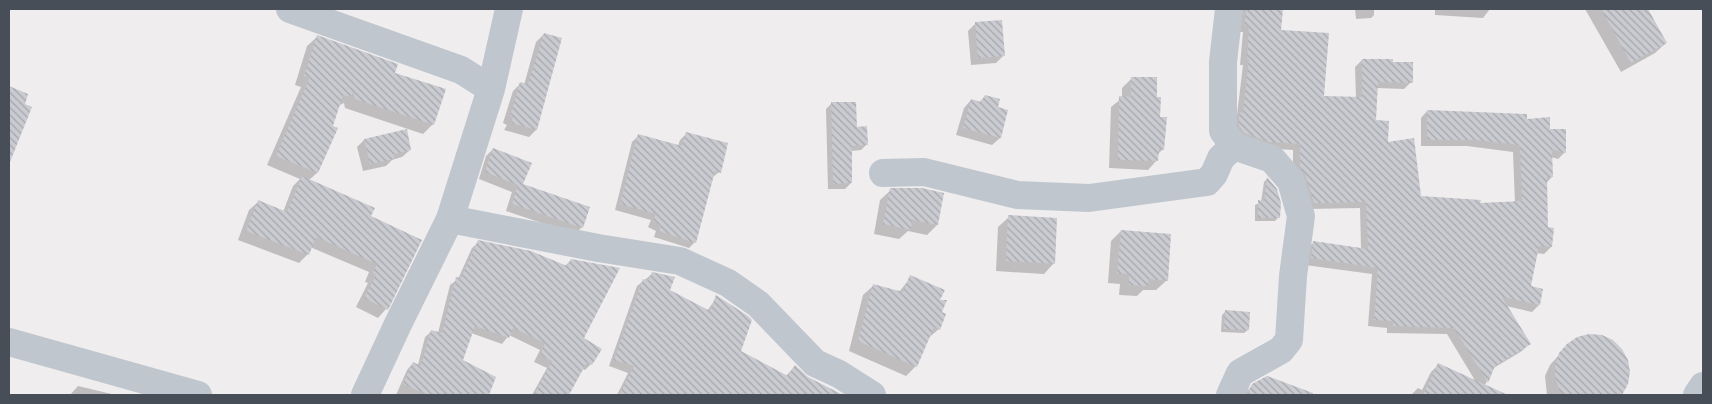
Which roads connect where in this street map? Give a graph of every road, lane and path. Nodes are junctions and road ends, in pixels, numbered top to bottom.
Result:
1 (290, 9) edge
2 (509, 9) edge
3 (1229, 9) edge
4 (491, 89) junction
5 (1234, 146) junction
6 (883, 173) dead end
7 (450, 219) junction
8 (9, 342) edge
9 (1703, 386) edge
10 (198, 395) edge
11 (365, 395) edge
12 (872, 395) edge
13 (1230, 395) edge
14 (1697, 395) edge

1 - 4 street
2 - 4 street
3 - 5 street
4 - 7 street
5 - 6 street
5 - 13 street
7 - 11 street
7 - 12 street
8 - 10 street
9 - 14 street

